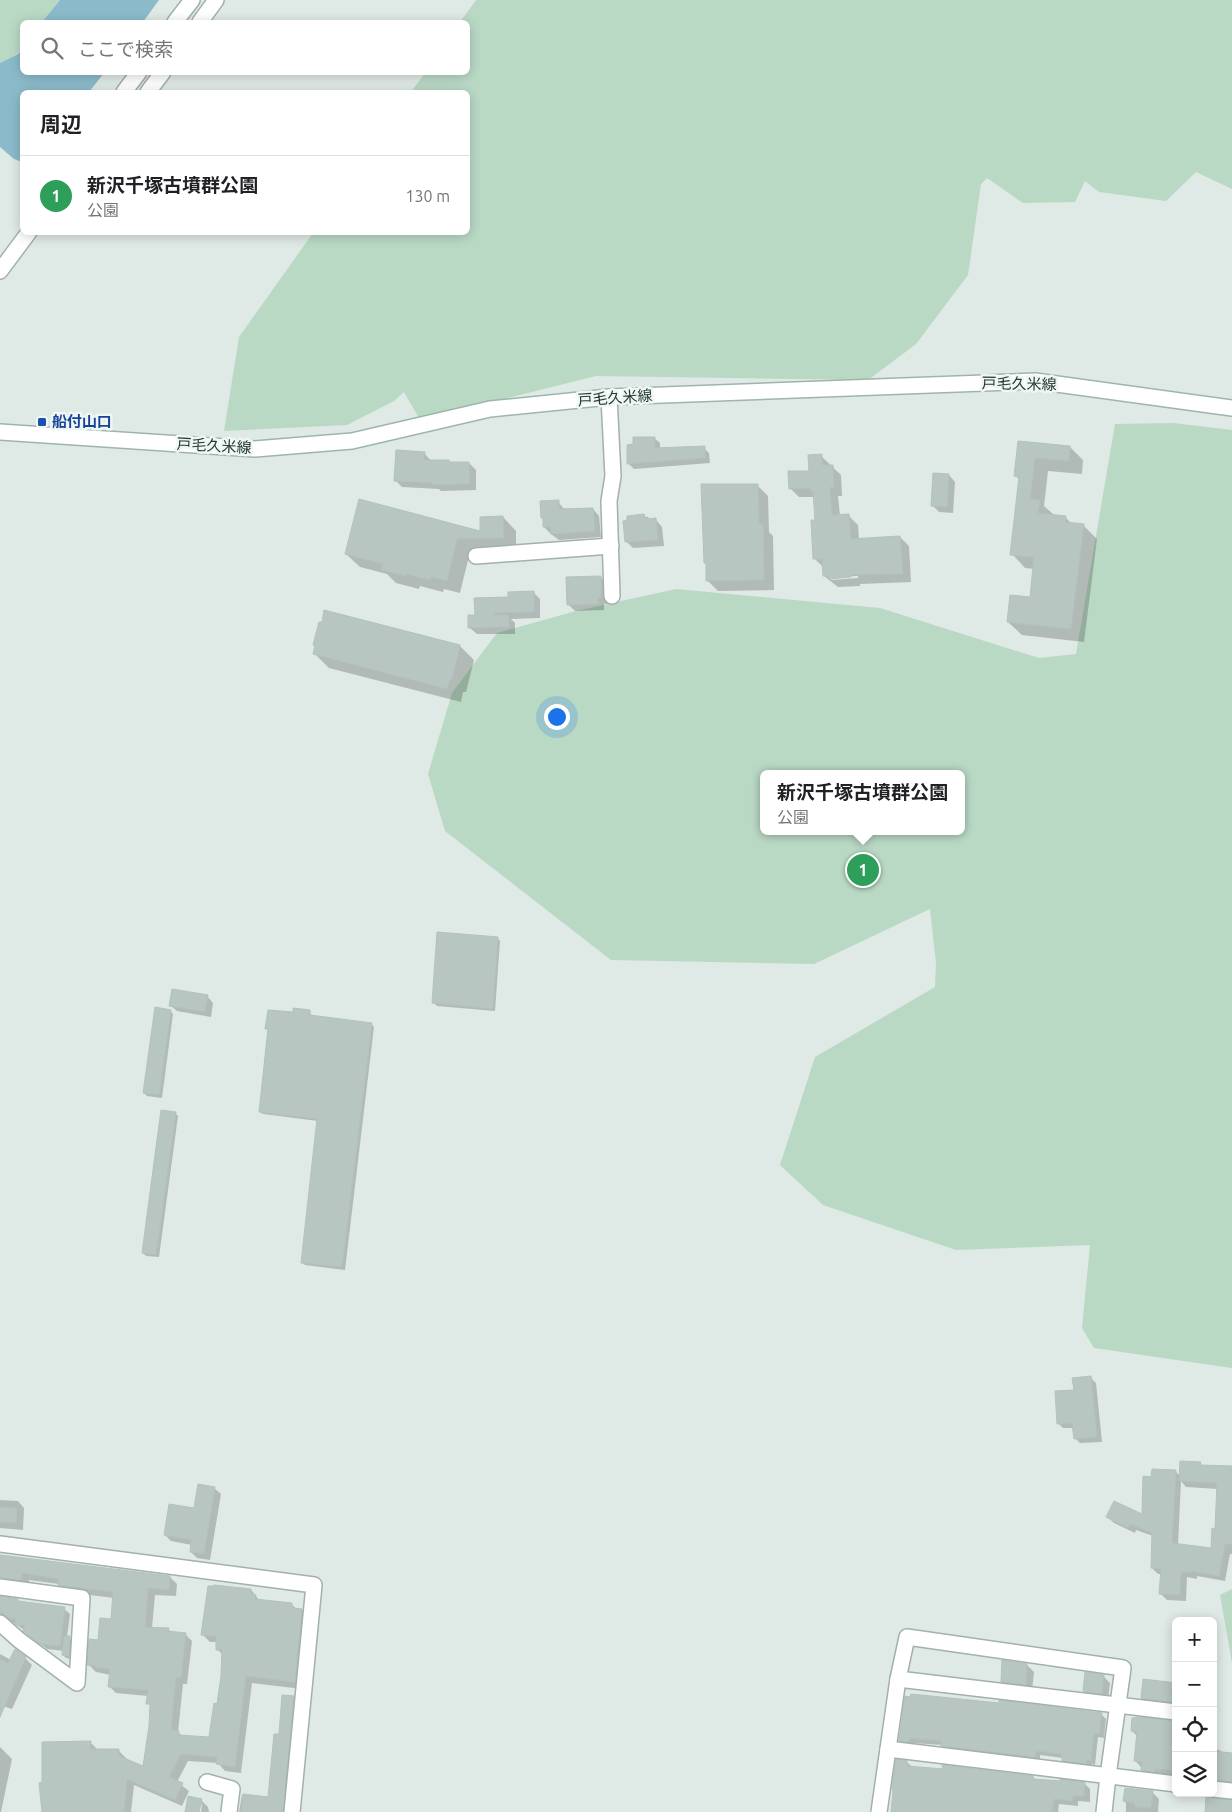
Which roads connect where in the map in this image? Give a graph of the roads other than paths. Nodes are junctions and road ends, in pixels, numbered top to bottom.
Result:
1 (192, 0) edge
2 (216, 0) edge
3 (177, 20) edge
4 (201, 20) edge
5 (137, 75) edge
6 (161, 75) edge
7 (126, 90) edge
8 (150, 90) edge
9 (27, 235) edge
10 (0, 271) edge
11 (609, 397) junction
12 (1232, 408) edge
13 (0, 432) edge
14 (611, 546) junction
15 (476, 556) dead end
16 (612, 596) dead end
17 (0, 1544) edge
18 (0, 1587) edge
19 (0, 1622) edge
20 (898, 1679) junction
21 (1118, 1706) junction
22 (1172, 1712) edge
23 (888, 1750) junction
24 (1108, 1776) junction
25 (207, 1782) dead end
26 (1172, 1784) edge
27 (1217, 1789) edge
28 (1232, 1791) edge
29 (230, 1812) edge
30 (292, 1812) edge
31 (879, 1812) edge
32 (1104, 1812) edge

1 - 3 street
2 - 4 street
5 - 7 street
6 - 8 street
9 - 10 street
11 - 12 street, 戸毛久米線
11 - 13 street, 戸毛久米線
11 - 14 street
14 - 15 street
14 - 16 street
17 - 30 street
18 - 19 street
20 - 21 street
20 - 21 street
20 - 23 street
21 - 22 street
21 - 24 street
23 - 24 street
23 - 31 street
24 - 26 street
24 - 32 street
25 - 29 street
27 - 28 street

